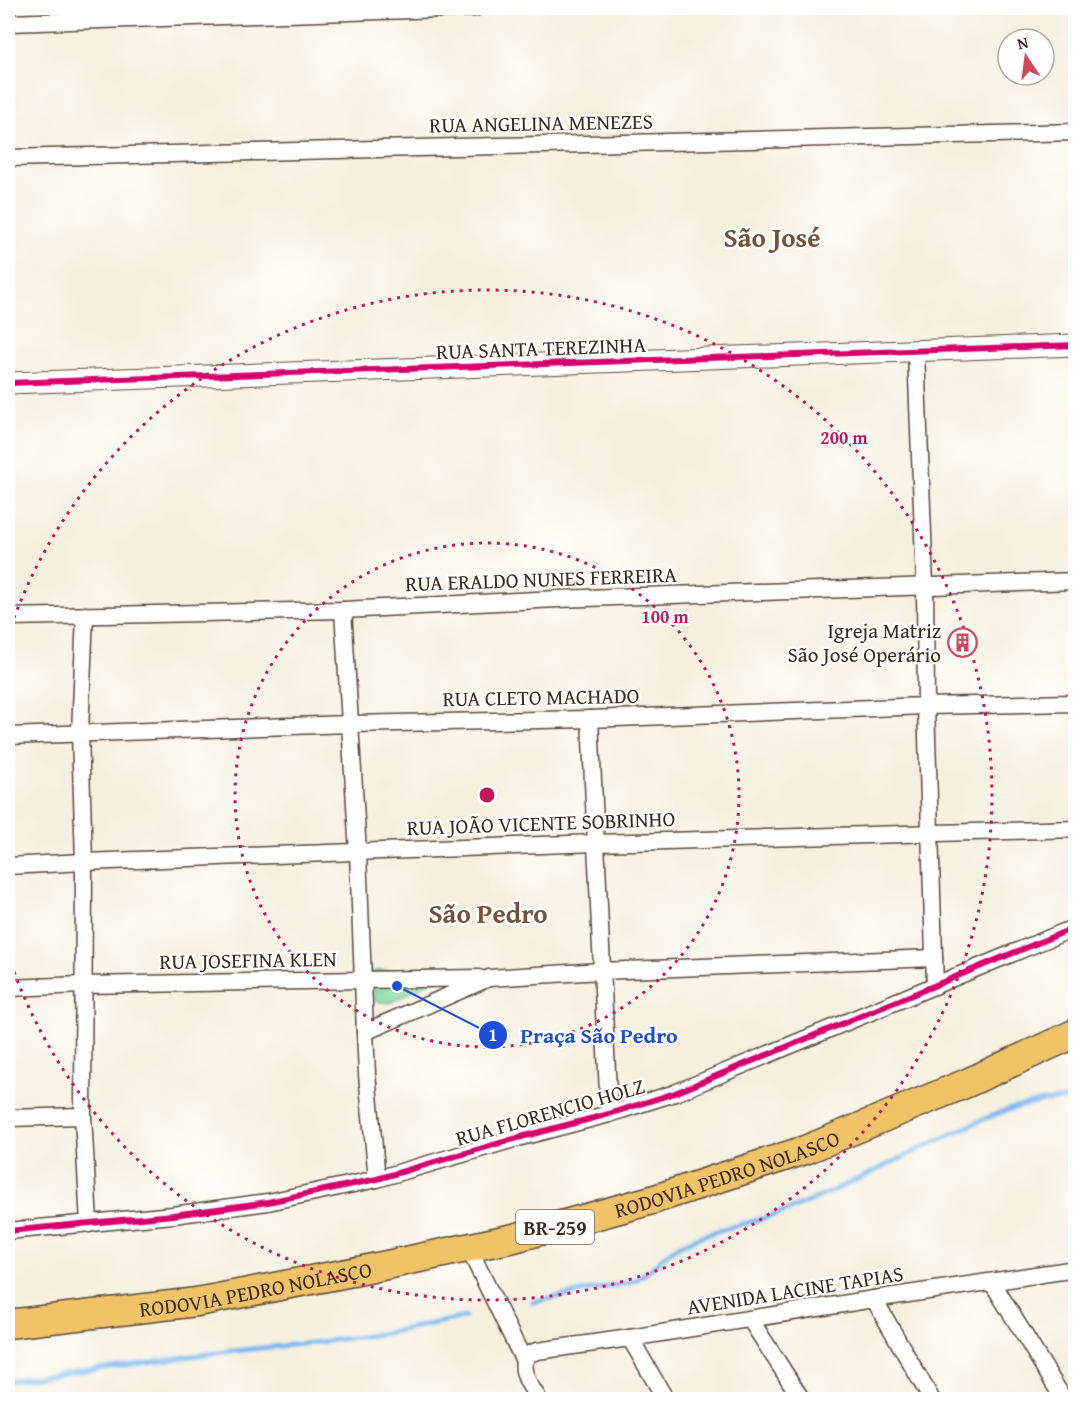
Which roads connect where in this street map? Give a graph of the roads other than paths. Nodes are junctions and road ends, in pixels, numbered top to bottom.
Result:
1 (475, 8) edge
2 (8, 23) edge
3 (1076, 132) edge
4 (8, 158) edge
5 (1076, 345) edge
6 (916, 351) junction
7 (8, 383) edge
8 (1076, 581) edge
9 (924, 586) junction
10 (343, 610) junction
11 (85, 615) junction
12 (8, 617) edge
13 (1076, 703) edge
14 (926, 706) junction
15 (590, 719) junction
16 (350, 724) junction
17 (80, 732) junction
18 (8, 736) edge
19 (1076, 829) edge
20 (930, 833) junction
21 (596, 843) junction
22 (358, 853) junction
23 (84, 862) junction
24 (8, 866) edge
25 (1076, 927) edge
26 (934, 957) junction
27 (601, 971) junction
28 (489, 978) junction
29 (362, 981) junction
30 (84, 985) junction
31 (935, 986) junction
32 (8, 988) edge
33 (364, 1032) junction
34 (1076, 1033) edge
35 (609, 1114) junction
36 (83, 1116) junction
37 (8, 1118) edge
38 (377, 1179) junction
39 (89, 1224) junction
40 (8, 1231) edge
41 (468, 1247) junction
42 (1076, 1269) edge
43 (992, 1282) junction
44 (874, 1299) junction
45 (750, 1319) junction
46 (8, 1324) edge
47 (630, 1338) junction
48 (524, 1361) junction
49 (539, 1400) edge
50 (666, 1400) edge
51 (802, 1400) edge
52 (932, 1400) edge
53 (1064, 1400) edge

1 - 2 street
3 - 4 street, RUA ANGELINA MENEZES
5 - 6 street, RUA SANTA TEREZINHA
6 - 7 street, RUA SANTA TEREZINHA
6 - 9 street
8 - 9 street, RUA ERALDO NUNES FERREIRA
9 - 10 street, RUA ERALDO NUNES FERREIRA
9 - 14 street
10 - 11 street, RUA ERALDO NUNES FERREIRA
10 - 16 street
11 - 12 street, RUA ERALDO NUNES FERREIRA
11 - 17 street
13 - 14 street, RUA CLETO MACHADO
14 - 15 street, RUA CLETO MACHADO
14 - 20 street
15 - 16 street, RUA CLETO MACHADO
15 - 21 street
16 - 17 street, RUA CLETO MACHADO
16 - 22 street
17 - 18 street, RUA CLETO MACHADO
17 - 23 street
19 - 20 street, RUA JOÃO VICENTE SOBRINHO
20 - 21 street, RUA JOÃO VICENTE SOBRINHO
20 - 26 street
21 - 22 street, RUA JOÃO VICENTE SOBRINHO
21 - 27 street
22 - 23 street, RUA JOÃO VICENTE SOBRINHO
22 - 29 street
23 - 24 street, RUA JOÃO VICENTE SOBRINHO
23 - 30 street
25 - 31 street, RUA FLORENCIO HOLZ
26 - 27 street, RUA JOSEFINA KLEN
26 - 31 street
27 - 28 street, RUA JOSEFINA KLEN
27 - 35 street
28 - 29 street, RUA JOSEFINA KLEN
28 - 33 street
29 - 30 street, RUA JOSEFINA KLEN
29 - 33 street
30 - 32 street, RUA JOSEFINA KLEN
30 - 36 street
31 - 35 street, RUA FLORENCIO HOLZ
33 - 38 street
34 - 41 highway, RODOVIA PEDRO NOLASCO / BR-259
35 - 38 street, RUA FLORENCIO HOLZ
36 - 37 street
36 - 39 street
38 - 39 street, RUA FLORENCIO HOLZ
39 - 40 street, RUA FLORENCIO HOLZ
41 - 46 highway, RODOVIA PEDRO NOLASCO / BR-259
41 - 48 street
42 - 43 street, AVENIDA LACINE TAPIAS
43 - 44 street, AVENIDA LACINE TAPIAS
43 - 53 street
44 - 45 street, AVENIDA LACINE TAPIAS
44 - 52 street
45 - 47 street, AVENIDA LACINE TAPIAS
45 - 51 street
47 - 48 street, AVENIDA LACINE TAPIAS
47 - 50 street
48 - 49 street

